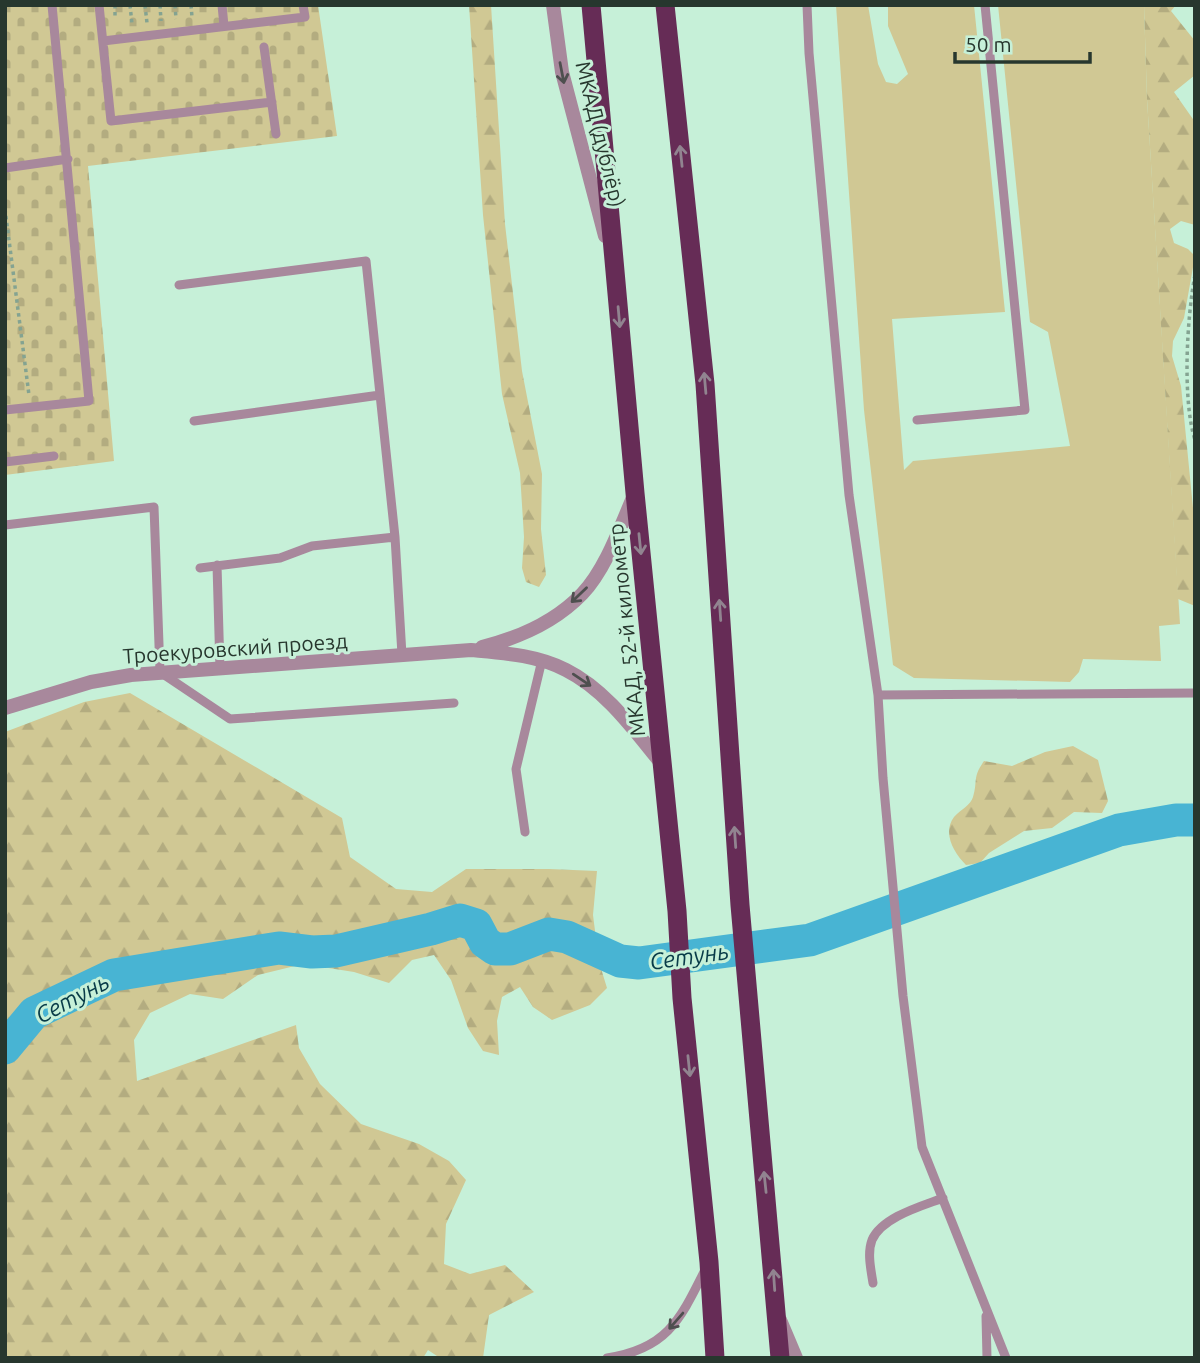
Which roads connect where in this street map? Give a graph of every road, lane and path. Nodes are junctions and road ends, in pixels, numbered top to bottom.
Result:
1 (52, 5) edge
2 (99, 5) edge
3 (130, 5) edge
4 (145, 5) edge
5 (222, 5) edge
6 (303, 5) edge
7 (553, 5) edge
8 (591, 5) edge
9 (665, 5) edge
10 (807, 5) edge
11 (985, 5) edge
12 (224, 26) junction
13 (148, 35) junction
14 (133, 37) junction
15 (103, 41) junction
16 (264, 47) dead end
17 (272, 102) junction
18 (276, 134) dead end
19 (68, 159) junction
20 (5, 168) edge
21 (5, 209) edge
22 (615, 272) junction
23 (1195, 275) edge
24 (178, 285) dead end
25 (380, 395) junction
26 (31, 408) junction
27 (5, 410) edge
28 (194, 421) dead end
29 (916, 421) dead end
30 (1195, 440) edge
31 (54, 456) dead end
32 (5, 462) edge
33 (635, 493) junction
34 (5, 525) edge
35 (394, 537) junction
36 (217, 565) junction
37 (200, 568) dead end
38 (471, 650) junction
39 (402, 655) junction
40 (542, 660) junction
41 (220, 669) junction
42 (160, 672) junction
43 (1195, 693) edge
44 (878, 695) junction
45 (454, 703) dead end
46 (5, 708) edge
47 (662, 764) junction
48 (525, 832) dead end
49 (943, 1198) junction
50 (708, 1256) junction
51 (873, 1283) dead end
52 (776, 1310) junction
53 (986, 1311) junction
54 (607, 1358) edge
55 (715, 1358) edge
56 (780, 1358) edge
57 (796, 1358) edge
58 (987, 1358) edge
59 (1006, 1358) edge

1 - 19 lane
2 - 15 lane
3 - 14 path
4 - 13 path
5 - 12 lane
6 - 12 lane
7 -> 22 street, МКАД (дублёр)
8 - 22 highway, МКАД, 52-й километр
52 -> 9 highway
10 - 44 lane
11 - 29 lane
12 - 13 lane
13 - 14 lane
14 - 15 lane
15 - 17 lane
16 - 17 lane
17 - 18 lane
19 - 20 lane
19 - 26 lane
21 - 26 path
22 -> 33 highway, МКАД, 52-й километр
23 - 30 path
24 - 25 lane
25 - 28 lane
25 - 35 lane
26 - 27 lane
31 - 32 lane
33 -> 38 street, Троекуровский проезд
33 -> 47 highway, МКАД, 52-й километр
34 - 42 lane
35 - 36 lane
35 - 39 lane
36 - 37 lane
36 - 41 lane
38 - 39 street, Троекуровский проезд
38 - 40 street, Троекуровский проезд
39 - 41 street, Троекуровский проезд
40 -> 47 street, Троекуровский проезд
40 - 48 lane
41 - 42 street, Троекуровский проезд
42 - 45 lane
42 - 46 street, Троекуровский проезд
43 - 44 lane
44 - 49 lane
47 -> 50 highway, МКАД, 52-й километр
49 - 51 lane
49 - 53 lane
50 -> 54 lane
50 - 55 highway, МКАД, 52-й километр
52 - 56 highway
52 - 57 street
53 - 58 lane
53 - 59 lane

